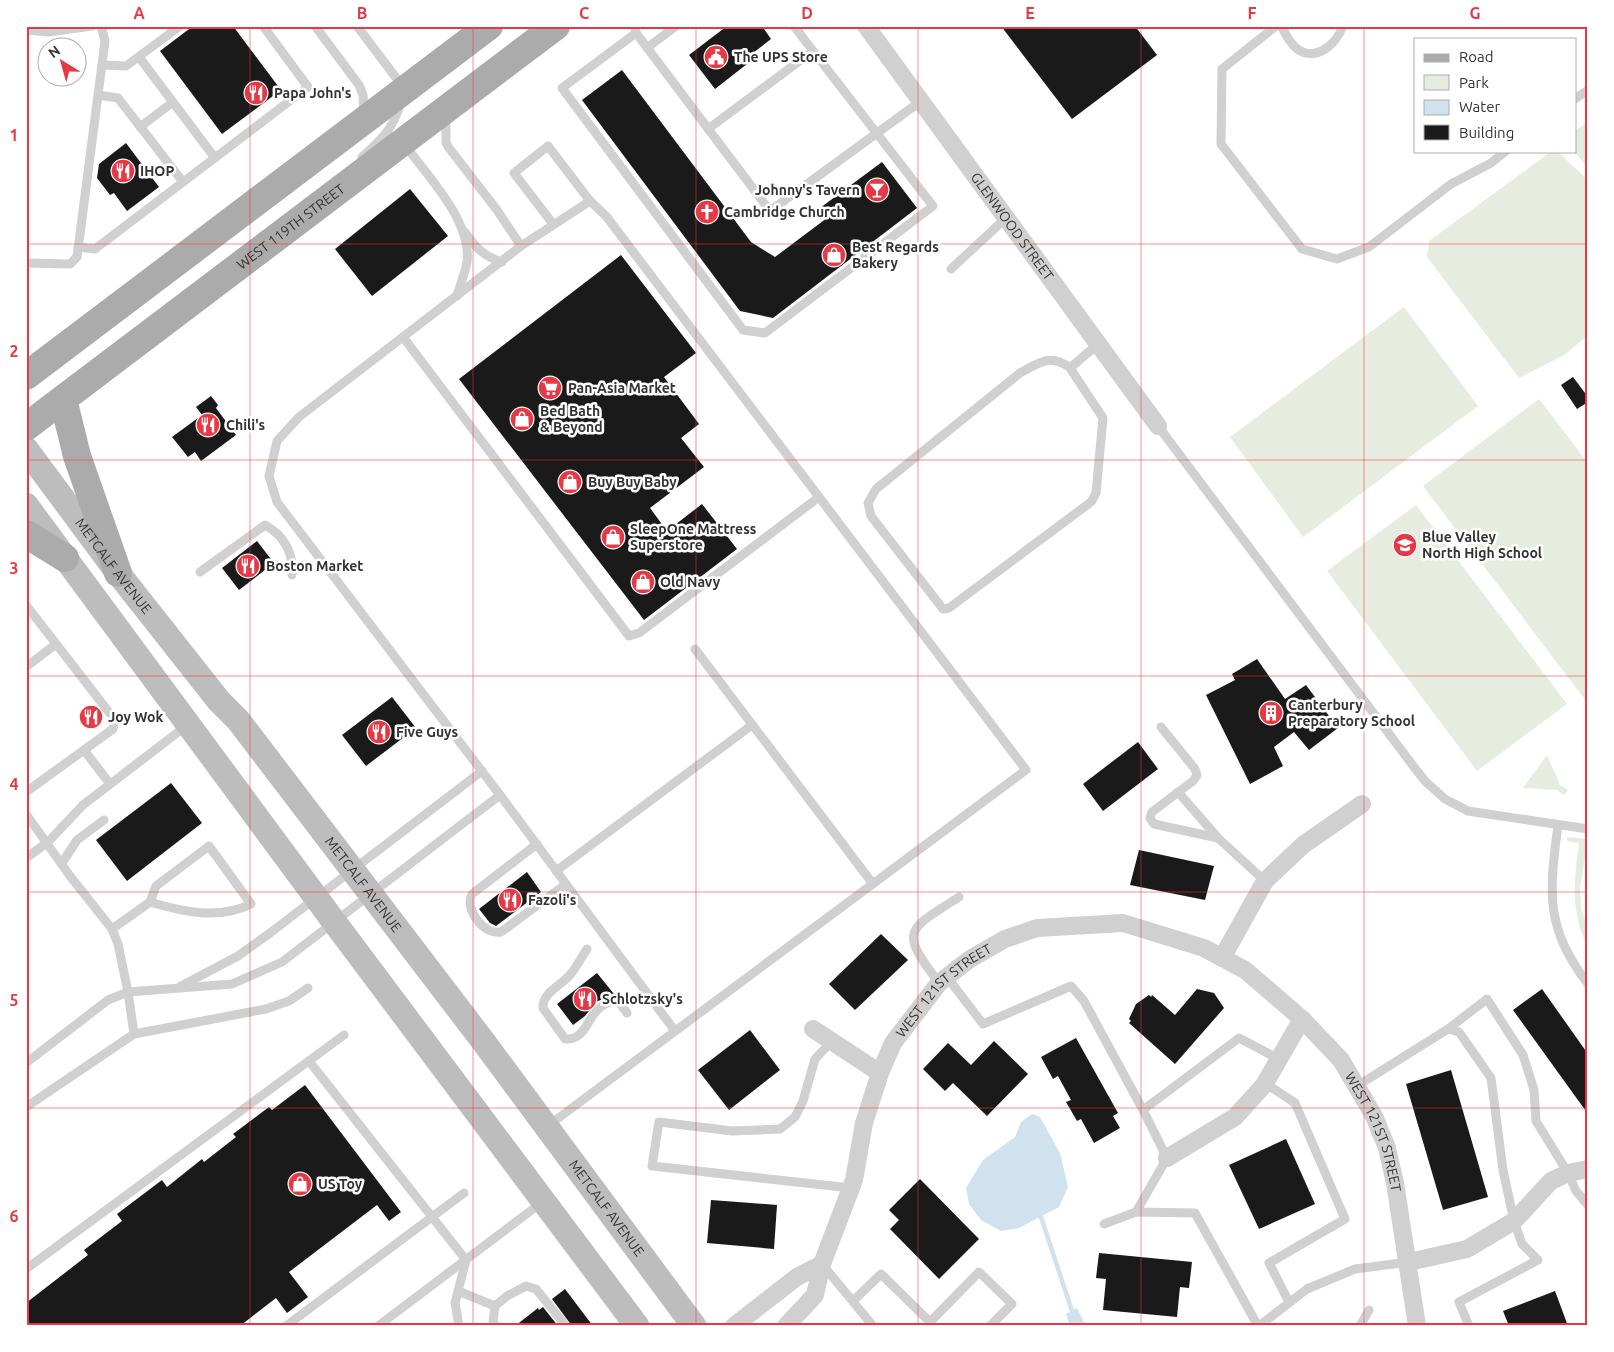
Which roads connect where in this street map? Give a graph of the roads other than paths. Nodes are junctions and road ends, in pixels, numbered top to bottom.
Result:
1 (92, 26) edge
2 (101, 26) edge
3 (180, 26) edge
4 (264, 26) edge
5 (315, 26) edge
6 (358, 26) edge
7 (489, 26) edge
8 (556, 26) edge
9 (676, 26) edge
10 (794, 26) edge
11 (866, 26) edge
12 (1276, 26) edge
13 (1281, 26) edge
14 (1343, 26) edge
15 (48, 29) edge
16 (636, 29) edge
17 (26, 30) edge
18 (648, 48) junction
19 (813, 51) junction
20 (139, 57) junction
21 (102, 65) junction
22 (405, 90) junction
23 (1588, 90) edge
24 (98, 95) junction
25 (1576, 98) edge
26 (921, 101) junction
27 (173, 102) junction
28 (446, 109) junction
29 (364, 121) junction
30 (140, 127) junction
31 (708, 129) junction
32 (878, 134) junction
33 (402, 142) junction
34 (1505, 152) edge
35 (215, 158) junction
36 (183, 182) junction
37 (590, 201) junction
38 (307, 216) junction
39 (1007, 216) junction
40 (552, 224) junction
41 (463, 229) junction
42 (521, 246) junction
43 (78, 247) junction
44 (502, 262) junction
45 (26, 263) edge
46 (951, 269) dead end
47 (457, 296) junction
48 (403, 338) junction
49 (1097, 344) junction
50 (1070, 368) junction
51 (26, 376) edge
52 (63, 399) junction
53 (1158, 426) joint
54 (26, 427) edge
55 (26, 449) edge
56 (819, 497) junction
57 (26, 505) edge
58 (26, 534) edge
59 (65, 558) junction
60 (200, 572) dead end
61 (118, 573) junction
62 (292, 575) dead end
63 (26, 605) edge
64 (56, 644) junction
65 (695, 649) dead end
66 (26, 667) edge
67 (188, 724) junction
68 (752, 724) junction
69 (1161, 727) dead end
70 (84, 750) junction
71 (482, 770) junction
72 (110, 784) junction
73 (26, 792) edge
74 (1178, 792) junction
75 (500, 795) junction
76 (1362, 804) dead end
77 (26, 814) edge
78 (104, 820) dead end
79 (1558, 825) junction
80 (1588, 829) edge
81 (1218, 838) junction
82 (48, 842) junction
83 (536, 844) junction
84 (26, 858) edge
85 (62, 864) junction
86 (353, 870) junction
87 (556, 871) junction
88 (1265, 881) junction
89 (566, 884) junction
90 (873, 884) junction
91 (372, 895) junction
92 (959, 897) dead end
93 (317, 898) junction
94 (150, 902) junction
95 (335, 923) junction
96 (112, 929) junction
97 (587, 949) dead end
98 (1222, 958) junction
99 (943, 980) junction
100 (1588, 984) edge
101 (179, 988) junction
102 (308, 988) dead end
103 (128, 992) junction
104 (627, 1012) dead end
105 (1302, 1019) junction
106 (813, 1029) dead end
107 (1448, 1030) junction
108 (675, 1031) junction
109 (134, 1034) junction
110 (344, 1035) dead end
111 (832, 1042) junction
112 (1279, 1059) junction
113 (309, 1061) junction
114 (26, 1063) edge
115 (880, 1073) junction
116 (1265, 1083) junction
117 (1357, 1086) junction
118 (26, 1107) edge
119 (1143, 1110) junction
120 (546, 1127) junction
121 (1167, 1158) junction
122 (1588, 1169) edge
123 (1568, 1173) junction
124 (851, 1188) junction
125 (464, 1193) dead end
126 (544, 1201) junction
127 (1588, 1205) edge
128 (1136, 1212) junction
129 (433, 1216) junction
130 (1514, 1221) junction
131 (1104, 1224) dead end
132 (466, 1260) junction
133 (1409, 1262) junction
134 (822, 1264) junction
135 (26, 1269) edge
136 (458, 1291) junction
137 (853, 1301) junction
138 (1289, 1302) junction
139 (495, 1306) junction
140 (1370, 1310) dead end
141 (928, 1324) edge
142 (286, 1326) edge
143 (378, 1326) edge
144 (459, 1326) edge
145 (496, 1326) edge
146 (566, 1326) edge
147 (637, 1326) edge
148 (694, 1326) edge
149 (734, 1326) edge
150 (786, 1326) edge
151 (873, 1326) edge
152 (990, 1326) edge
153 (1258, 1326) edge
154 (1360, 1326) edge
155 (1417, 1326) edge
156 (1469, 1326) edge

1 - 15 lane
2 - 21 lane
3 - 20 lane
4 - 35 lane
5 - 29 lane
6 - 22 lane
7 - 22 main road
8 - 28 main road, WEST 119TH STREET
9 - 18 lane
10 - 19 lane
11 - 26 street, GLENWOOD STREET
12 - 34 lane
13 - 14 lane
15 - 17 lane
16 - 18 lane
16 - 32 lane
18 - 31 lane
19 - 31 lane
19 - 32 lane
20 - 21 lane
20 - 27 lane
21 - 24 lane
22 - 29 main road
22 - 38 lane
23 - 25 lane
24 - 30 lane
24 - 43 lane
26 - 32 lane
26 - 39 street, GLENWOOD STREET
27 - 30 lane
27 - 35 lane
28 - 33 main road, WEST 119TH STREET
28 - 42 lane
29 - 51 main road
30 - 36 lane
31 - 32 lane
33 - 38 main road, WEST 119TH STREET
33 - 41 lane
35 - 36 lane
36 - 43 lane
37 - 40 lane
37 - 40 lane
37 - 56 lane
38 - 52 main road, WEST 119TH STREET
39 - 46 lane
39 - 49 street, GLENWOOD STREET
40 - 42 lane
41 - 44 lane
41 - 47 lane
42 - 44 lane
43 - 45 lane
44 - 47 lane
47 - 48 lane
48 - 56 lane
48 - 71 lane
49 - 50 lane
49 - 53 street, GLENWOOD STREET
50 - 50 lane
52 - 54 main road, WEST 119TH STREET
52 - 61 main road
53 - 79 lane
55 - 61 main road, METCALF AVENUE
56 - 90 lane
57 - 59 main road
58 - 59 main road
59 - 67 main road
60 - 62 lane
61 - 86 main road, METCALF AVENUE
63 - 64 lane
64 - 66 lane
64 - 70 lane
65 - 68 lane
67 - 72 lane
67 - 93 main road
68 - 87 lane
68 - 90 lane
69 - 74 lane
70 - 72 lane
70 - 73 lane
71 - 75 lane
71 - 86 lane
72 - 82 lane
74 - 81 lane
74 - 81 lane
75 - 83 lane
75 - 91 lane
76 - 88 street
77 - 82 lane
78 - 85 lane
79 - 80 lane
79 - 100 lane
81 - 88 lane
82 - 84 lane
82 - 85 lane
83 - 87 lane
83 - 89 lane
85 - 96 lane
86 - 91 main road, METCALF AVENUE
86 - 93 lane
87 - 89 lane
88 - 98 street
89 - 108 lane
90 - 108 lane
91 - 95 lane
91 - 120 main road, METCALF AVENUE
92 - 99 lane
93 - 95 main road
93 - 101 lane
94 - 94 lane
94 - 96 lane
95 - 101 lane
95 - 126 main road
96 - 103 lane
97 - 104 lane
98 - 99 street, WEST 121ST STREET
98 - 105 street, WEST 121ST STREET
99 - 115 street, WEST 121ST STREET
99 - 119 lane
101 - 103 lane
102 - 109 lane
103 - 109 lane
103 - 114 lane
105 - 112 street
105 - 117 street, WEST 121ST STREET
106 - 111 street
107 - 117 lane
107 - 123 lane
107 - 130 lane
108 - 120 lane
109 - 118 lane
110 - 113 lane
111 - 115 street
111 - 124 lane
112 - 116 street
112 - 119 lane
113 - 129 lane
113 - 135 lane
115 - 124 street, WEST 121ST STREET
116 - 121 street
116 - 138 lane
117 - 133 street, WEST 121ST STREET
119 - 121 lane
120 - 148 main road, METCALF AVENUE
121 - 128 lane
122 - 123 street
123 - 127 lane
123 - 130 street
124 - 134 street, WEST 121ST STREET
125 - 129 lane
126 - 132 lane
126 - 147 main road
128 - 131 lane
128 - 153 lane
129 - 132 lane
129 - 142 lane
130 - 133 street
130 - 156 lane
132 - 136 lane
132 - 143 lane
133 - 138 lane
133 - 155 street, WEST 121ST STREET
134 - 137 lane
134 - 149 street
134 - 150 street, WEST 121ST STREET
136 - 139 lane
136 - 144 lane
137 - 141 lane
137 - 151 lane
138 - 153 lane
139 - 145 lane
139 - 146 lane
140 - 154 lane
141 - 152 lane

